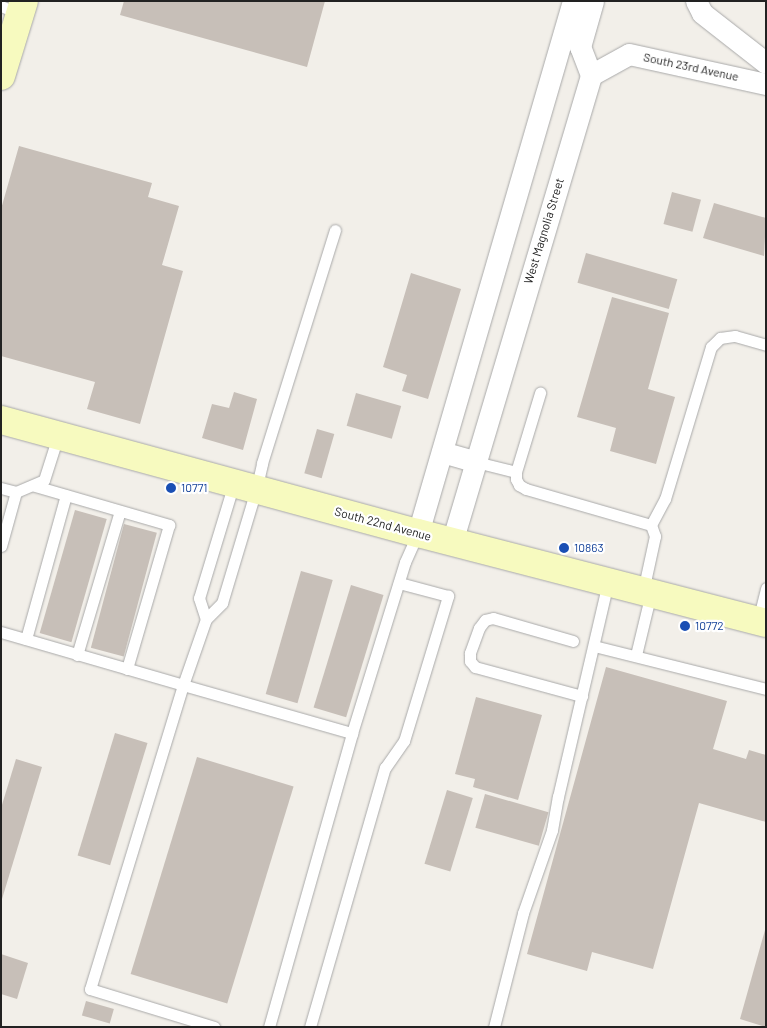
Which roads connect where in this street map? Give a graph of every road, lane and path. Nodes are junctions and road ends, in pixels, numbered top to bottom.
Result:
1 (573, 1) edge
2 (593, 1) edge
3 (696, 1) edge
4 (15, 7) edge
5 (766, 62) edge
6 (591, 75) junction
7 (1, 76) edge
8 (766, 84) edge
9 (335, 230) dead end
10 (766, 345) edge
11 (540, 393) dead end
12 (1, 420) edge
13 (58, 436) junction
14 (442, 452) junction
15 (476, 462) junction
16 (516, 472) junction
17 (35, 486) junction
18 (245, 486) junction
19 (1, 488) edge
20 (16, 492) junction
21 (66, 495) junction
22 (120, 511) junction
23 (651, 525) junction
24 (418, 533) junction
25 (452, 542) junction
26 (1, 546) edge
27 (608, 582) junction
28 (399, 583) junction
29 (766, 588) edge
30 (647, 592) junction
31 (206, 619) junction
32 (762, 622) edge
33 (1, 632) edge
34 (26, 639) junction
35 (574, 641) dead end
36 (594, 646) junction
37 (76, 655) junction
38 (636, 655) junction
39 (127, 669) junction
40 (183, 685) junction
41 (766, 689) edge
42 (582, 696) junction
43 (352, 733) junction
44 (214, 1027) edge
45 (269, 1027) edge
46 (310, 1027) edge
47 (494, 1027) edge

1 - 14 street
2 - 6 street
3 - 5 street
4 - 7 street
6 - 8 street, South 23rd Avenue
6 - 15 street, West Magnolia Street
9 - 18 lane
10 - 23 lane
11 - 16 lane
12 - 13 street, South 22nd Avenue
13 - 17 lane
13 - 18 street, South 22nd Avenue
14 - 15 street
14 - 24 street
15 - 16 lane
15 - 25 street, West Magnolia Street
16 - 23 lane
17 - 20 lane
17 - 21 lane
18 - 24 street, South 22nd Avenue
18 - 31 lane
18 - 31 lane
19 - 20 lane
20 - 26 lane
21 - 22 lane
21 - 34 lane
22 - 37 lane
22 - 39 lane
23 - 30 lane
24 - 25 street, South 22nd Avenue
24 - 28 lane
25 - 27 street, South 22nd Avenue
27 - 30 street, South 22nd Avenue
27 - 36 lane
28 - 43 lane
28 - 46 lane
29 - 32 lane
30 - 32 street, South 22nd Avenue
30 - 38 lane
31 - 40 lane
33 - 34 lane
34 - 37 lane
35 - 42 lane
36 - 38 lane
36 - 42 lane
37 - 39 lane
38 - 41 lane
39 - 40 lane
40 - 43 lane
40 - 44 lane
42 - 47 lane
43 - 45 lane

